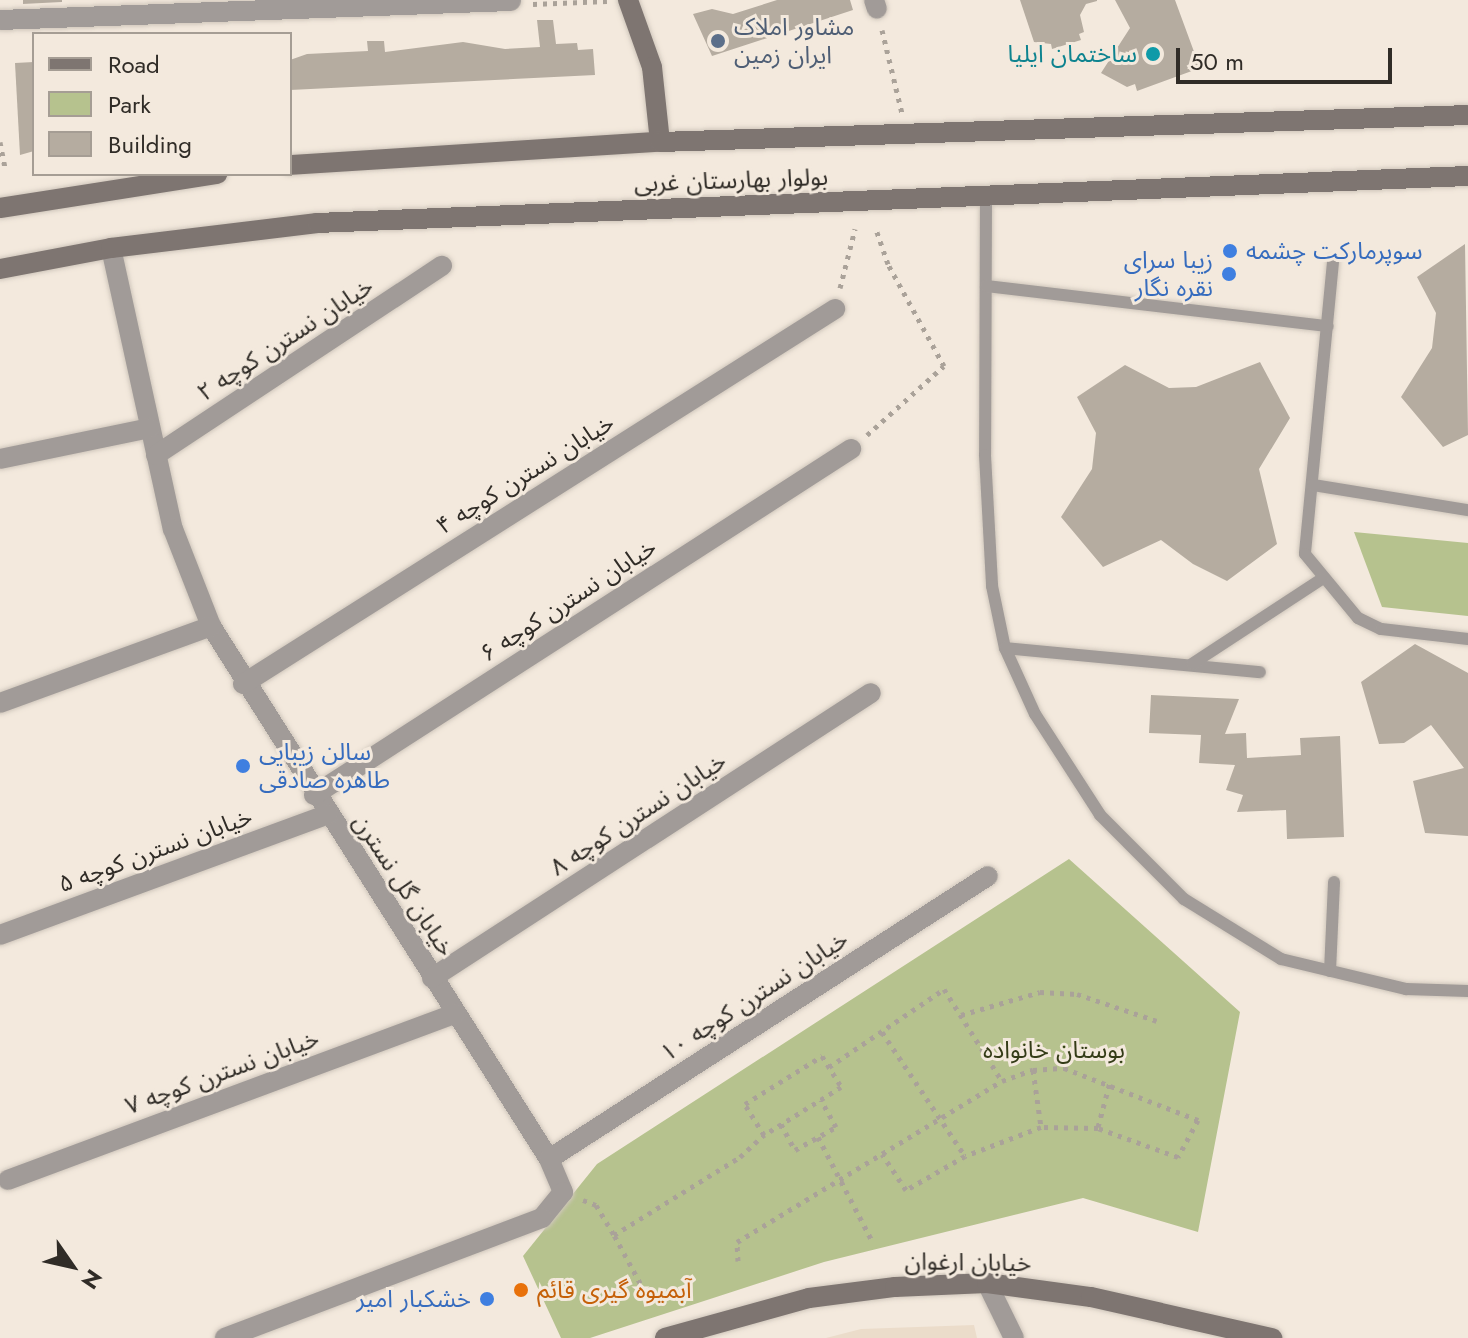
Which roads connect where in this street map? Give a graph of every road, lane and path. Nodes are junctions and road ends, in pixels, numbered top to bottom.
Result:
1 (628, 0) edge
2 (511, 1) edge
3 (875, 5) edge
4 (0, 20) edge
5 (1468, 115) edge
6 (903, 134) junction
7 (0, 142) edge
8 (660, 142) junction
9 (292, 165) edge
10 (5, 167) dead end
11 (204, 176) edge
12 (1468, 176) edge
13 (986, 195) junction
14 (0, 208) edge
15 (855, 229) dead end
16 (876, 229) dead end
17 (111, 248) junction
18 (1333, 262) dead end
19 (442, 266) dead end
20 (0, 269) edge
21 (986, 286) junction
22 (835, 309) joint
23 (1328, 326) junction
24 (150, 428) junction
25 (851, 449) joint
26 (156, 455) junction
27 (0, 459) edge
28 (1313, 485) junction
29 (1468, 510) edge
30 (1322, 579) junction
31 (211, 626) junction
32 (1468, 639) edge
33 (1005, 648) junction
34 (1192, 664) junction
35 (1260, 672) dead end
36 (243, 684) junction
37 (871, 693) dead end
38 (0, 703) edge
39 (314, 795) junction
40 (328, 814) junction
41 (988, 876) dead end
42 (1334, 882) dead end
43 (0, 935) edge
44 (1330, 971) junction
45 (432, 978) junction
46 (1468, 991) edge
47 (455, 1014) junction
48 (961, 1015) junction
49 (1157, 1021) dead end
50 (882, 1032) junction
51 (829, 1067) junction
52 (1033, 1070) junction
53 (1002, 1081) junction
54 (1110, 1082) junction
55 (821, 1100) junction
56 (940, 1119) junction
57 (781, 1124) junction
58 (1041, 1127) junction
59 (1098, 1128) junction
60 (764, 1135) junction
61 (818, 1137) junction
62 (882, 1154) junction
63 (965, 1156) junction
64 (549, 1159) junction
65 (841, 1179) junction
66 (8, 1180) dead end
67 (563, 1192) junction
68 (614, 1235) junction
69 (871, 1239) dead end
70 (738, 1261) dead end
71 (987, 1283) junction
72 (645, 1292) dead end
73 (225, 1338) edge
74 (665, 1338) edge
75 (1014, 1338) edge
76 (1272, 1338) edge

1 - 2 path
1 - 8 street
2 - 4 street
3 - 6 path
5 - 6 street, بولوار بهارستان غربی
6 - 8 street, بولوار بهارستان غربی
7 - 10 path
8 - 9 street, بولوار بهارستان غربی
11 - 14 street
12 - 13 street, بولوار بهارستان غربی
13 - 17 street, بولوار بهارستان غربی
13 - 21 lane
15 - 22 path
16 - 25 path
17 - 20 street, بولوار بهارستان غربی
17 - 24 street, خیابان گل نسترن
18 - 23 lane
19 - 26 street, خیابان نسترن کوچه ۲
21 - 23 lane
21 - 33 lane
22 - 36 street, خیابان نسترن کوچه ۴
23 - 28 lane
24 - 26 street, خیابان گل نسترن
24 - 27 street
25 - 39 street, خیابان نسترن کوچه ۶
26 - 31 street, خیابان گل نسترن
28 - 29 lane
28 - 30 lane
30 - 32 lane
30 - 34 lane
31 - 36 street, خیابان گل نسترن
31 - 38 street
33 - 34 lane
33 - 44 lane
34 - 35 lane
36 - 39 street, خیابان گل نسترن
37 - 45 street, خیابان نسترن کوچه ۸
39 - 40 street, خیابان گل نسترن
40 - 43 street, خیابان نسترن کوچه ۵
40 - 45 street, خیابان گل نسترن
41 - 64 street, خیابان نسترن کوچه ۱۰
42 - 44 lane
44 - 46 lane
45 - 47 street, خیابان گل نسترن
47 - 64 street, خیابان گل نسترن
47 - 66 street, خیابان نسترن کوچه ۷
48 - 49 path
48 - 50 path
48 - 53 path
50 - 51 path
50 - 56 path
51 - 55 path
51 - 60 path
52 - 53 path
52 - 54 path
52 - 58 path
53 - 56 path
54 - 59 path
54 - 59 path
55 - 57 path
55 - 61 path
56 - 62 path
56 - 63 path
57 - 60 path
57 - 61 path
58 - 59 path
58 - 63 path
60 - 68 path
61 - 65 path
62 - 63 path
62 - 65 path
64 - 67 street, خیابان گل نسترن
65 - 69 path
65 - 70 path
67 - 68 path
67 - 73 street
68 - 72 path
71 - 74 street, خیابان ارغوان
71 - 75 street
71 - 76 street, خیابان ارغوان

